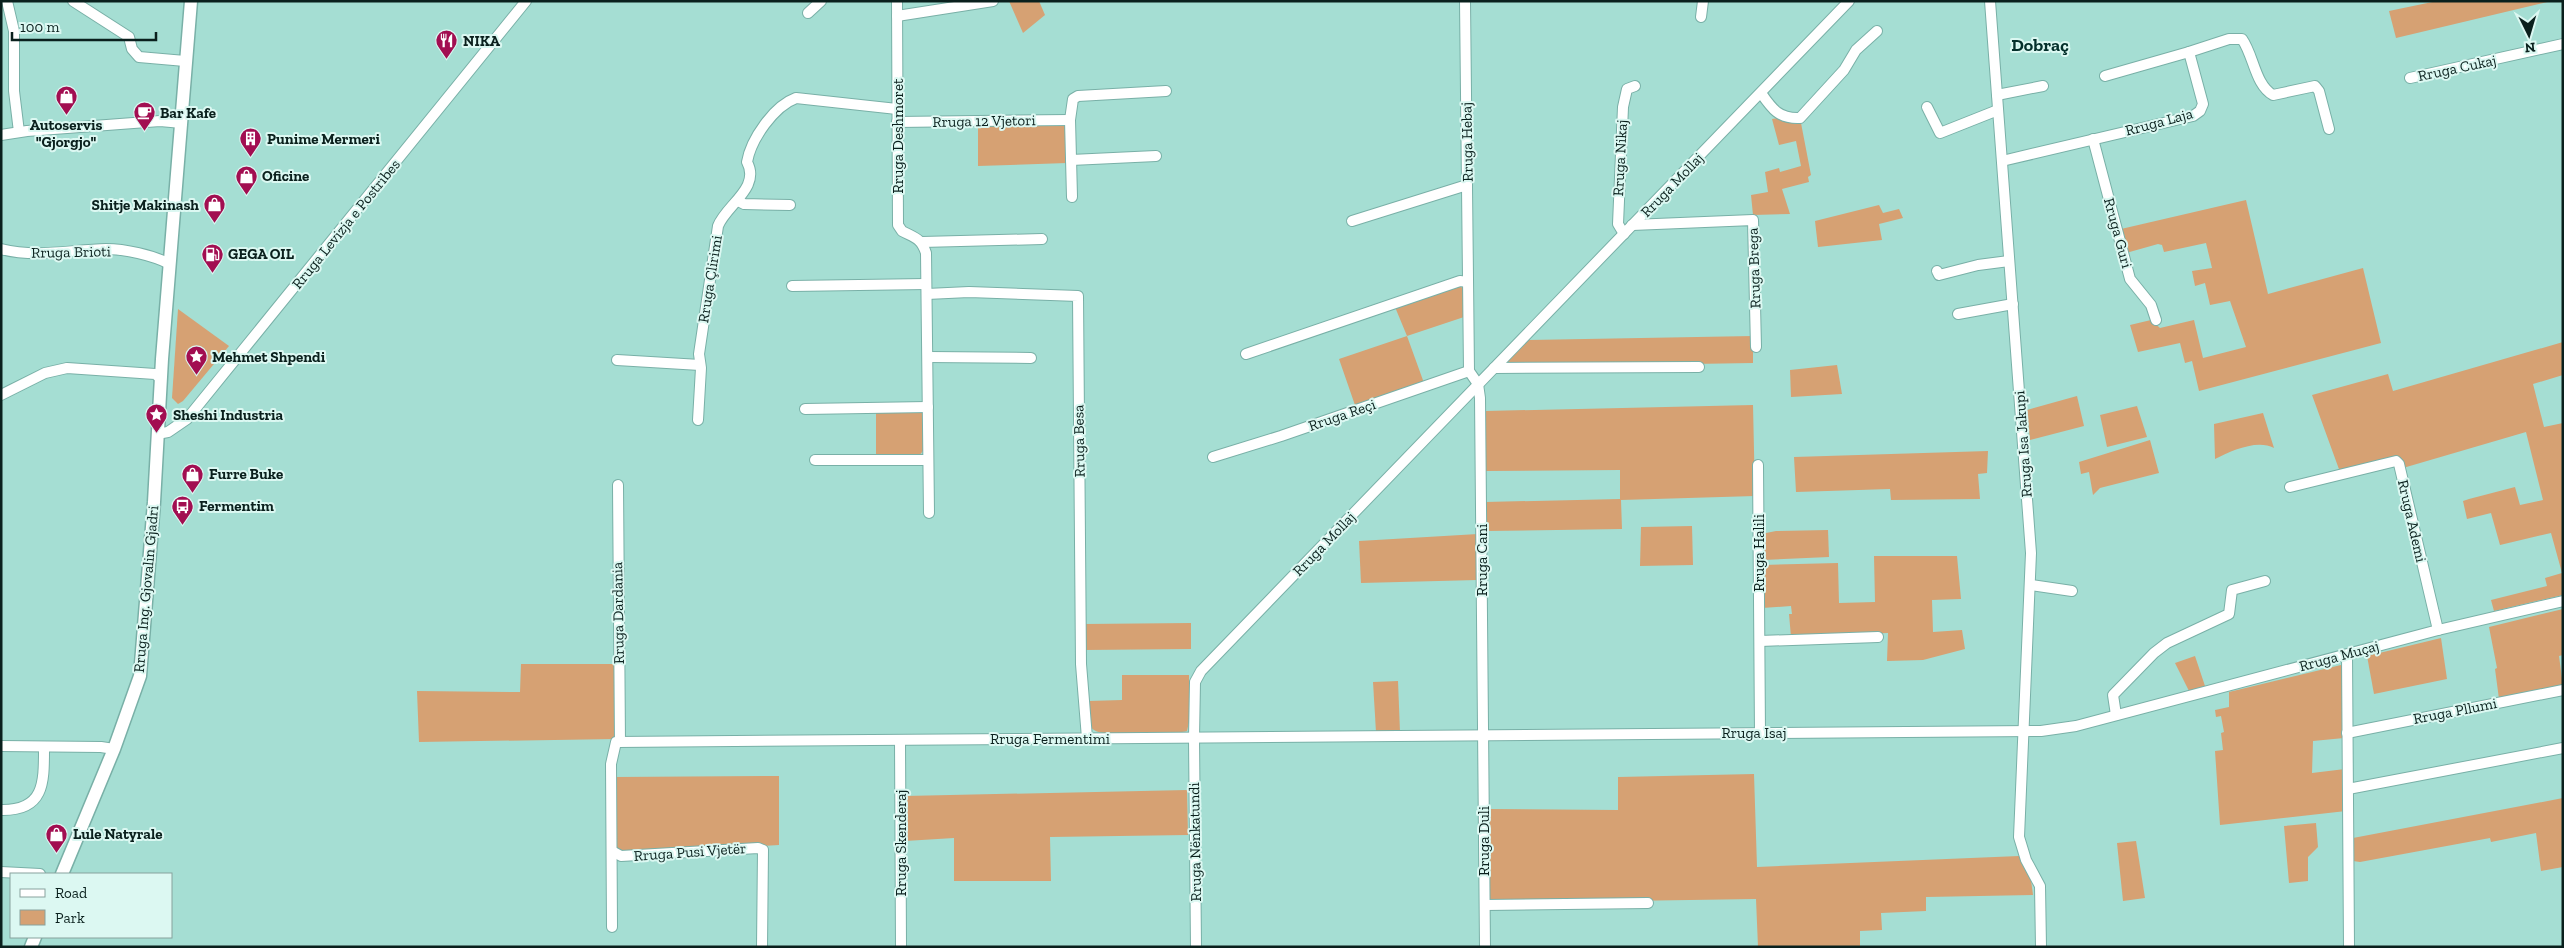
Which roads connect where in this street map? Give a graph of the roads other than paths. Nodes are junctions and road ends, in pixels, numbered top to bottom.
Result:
1 (7, 1) edge
2 (73, 1) edge
3 (191, 1) edge
4 (526, 1) edge
5 (821, 1) edge
6 (897, 1) edge
7 (993, 1) edge
8 (1465, 1) edge
9 (1703, 1) edge
10 (1849, 1) edge
11 (1990, 1) edge
12 (808, 13) dead end
13 (897, 16) junction
14 (1700, 17) dead end
15 (1877, 31) dead end
16 (2563, 44) edge
17 (2189, 52) junction
18 (185, 61) junction
19 (2105, 76) dead end
20 (2410, 78) dead end
21 (1635, 86) dead end
22 (2043, 86) dead end
23 (1166, 91) dead end
24 (1761, 93) junction
25 (1997, 95) junction
26 (1927, 107) dead end
27 (897, 109) junction
28 (1998, 110) junction
29 (1070, 120) junction
30 (182, 122) junction
31 (897, 122) junction
32 (2329, 130) dead end
33 (19, 132) junction
34 (1, 135) edge
35 (2093, 139) junction
36 (1156, 156) dead end
37 (1070, 160) junction
38 (2002, 161) junction
39 (1467, 185) junction
40 (1072, 197) dead end
41 (738, 201) junction
42 (790, 205) dead end
43 (1352, 221) dead end
44 (1632, 225) junction
45 (1624, 234) junction
46 (1042, 239) dead end
47 (922, 242) junction
48 (1, 249) edge
49 (2010, 261) junction
50 (170, 264) junction
51 (1937, 271) dead end
52 (1468, 282) junction
53 (792, 286) dead end
54 (927, 289) junction
55 (2013, 304) junction
56 (1958, 314) dead end
57 (2156, 320) dead end
58 (1756, 347) dead end
59 (1246, 354) dead end
60 (928, 357) junction
61 (1031, 358) dead end
62 (617, 360) dead end
63 (700, 365) junction
64 (1698, 367) dead end
65 (1494, 368) junction
66 (1469, 371) junction
67 (160, 379) junction
68 (1478, 384) junction
69 (1, 394) edge
70 (928, 408) junction
71 (804, 409) dead end
72 (698, 420) dead end
73 (157, 434) junction
74 (1213, 457) dead end
75 (815, 460) dead end
76 (927, 460) junction
77 (1758, 465) dead end
78 (618, 485) dead end
79 (2290, 488) dead end
80 (929, 513) dead end
81 (2265, 581) dead end
82 (2031, 585) junction
83 (2072, 591) dead end
84 (2563, 601) edge
85 (2438, 630) junction
86 (1878, 637) dead end
87 (1760, 641) junction
88 (2347, 655) junction
89 (2563, 690) edge
90 (2116, 715) junction
91 (2024, 732) junction
92 (1760, 733) junction
93 (2347, 733) junction
94 (1484, 735) junction
95 (1087, 738) junction
96 (1194, 738) junction
97 (900, 740) junction
98 (618, 742) junction
99 (1, 746) edge
100 (44, 747) junction
101 (2563, 748) edge
102 (114, 749) junction
103 (2348, 789) junction
104 (1, 810) edge
105 (612, 851) junction
106 (1, 872) edge
107 (20, 873) edge
108 (62, 873) edge
109 (1648, 903) dead end
110 (1485, 905) junction
111 (612, 927) dead end
112 (762, 947) edge
113 (901, 947) edge
114 (1196, 947) edge
115 (1485, 947) edge
116 (2041, 947) edge
117 (2350, 947) edge

1 - 33 street
2 - 18 street
3 - 18 main road, Rruga Ing. Gjovalin Gjadri
4 - 73 street, Rruga Levizja e Postribes
5 - 12 street
6 - 13 street, Rruga Deshmoret
7 - 13 street
8 - 39 street, Rruga Hebaj
9 - 14 street
10 - 24 street, Rruga Mollaj
11 - 25 street, Rruga Isa Jakupi
13 - 27 street, Rruga Deshmoret
15 - 24 street
16 - 20 street, Rruga Cukaj
17 - 19 street
17 - 32 street
17 - 35 street, Rruga Laja
18 - 30 main road, Rruga Ing. Gjovalin Gjadri
21 - 45 street, Rruga Nikaj
22 - 25 street
23 - 29 street
24 - 44 street, Rruga Mollaj
25 - 28 street, Rruga Isa Jakupi
26 - 28 street
27 - 31 street, Rruga Deshmoret
27 - 41 street, Rruga Çlirimi
28 - 38 street, Rruga Isa Jakupi
29 - 31 street, Rruga 12 Vjetori
29 - 37 street
30 - 33 street
30 - 50 main road, Rruga Ing. Gjovalin Gjadri
31 - 47 street, Rruga Deshmoret
33 - 34 street
35 - 38 street, Rruga Laja
35 - 57 street, Rruga Guri
36 - 37 street
37 - 40 street
38 - 49 street, Rruga Isa Jakupi
39 - 43 street
39 - 52 street, Rruga Hebaj
41 - 42 street
41 - 63 street, Rruga Çlirimi
44 - 45 street, Rruga Mollaj
44 - 58 street, Rruga Brega
45 - 65 street, Rruga Mollaj
46 - 47 street
47 - 54 street
48 - 50 street, Rruga Brioti
49 - 51 street
49 - 55 street, Rruga Isa Jakupi
50 - 67 main road, Rruga Ing. Gjovalin Gjadri
52 - 59 street
52 - 66 street, Rruga Hebaj
53 - 54 street
54 - 60 street
54 - 95 street, Rruga Besa
55 - 56 street
55 - 82 street, Rruga Isa Jakupi
60 - 61 street
60 - 70 street
62 - 63 street
63 - 72 street, Rruga Çlirimi
64 - 65 street
65 - 68 street, Rruga Mollaj
66 - 68 street
66 - 74 street, Rruga Reçi
67 - 69 street
67 - 73 main road, Rruga Ing. Gjovalin Gjadri
68 - 94 street, Rruga Cani
68 - 96 street, Rruga Mollaj
70 - 71 street
70 - 76 street
73 - 102 main road, Rruga Ing. Gjovalin Gjadri
75 - 76 street
76 - 80 street
77 - 87 street, Rruga Halili
78 - 98 street, Rruga Dardania
79 - 85 street, Rruga Ademi
81 - 90 street
82 - 83 street
82 - 91 street, Rruga Isa Jakupi
84 - 85 street, Rruga Muçaj
85 - 88 street, Rruga Muçaj
86 - 87 street
87 - 92 street, Rruga Halili
88 - 90 street, Rruga Muçaj
88 - 93 street
89 - 93 street, Rruga Pllumi
90 - 91 street, Rruga Muçaj
91 - 92 street, Rruga Isaj
91 - 116 street, Rruga Isa Jakupi
92 - 94 street, Rruga Isaj
93 - 103 street
94 - 96 street, Rruga Fermentimi
94 - 110 street, Rruga Duli
95 - 96 street, Rruga Fermentimi
95 - 97 street, Rruga Fermentimi
96 - 114 street, Rruga Nënkatundi
97 - 98 street, Rruga Fermentimi
97 - 113 street, Rruga Skenderaj
98 - 105 street, Rruga Pusi Vjetër
99 - 100 street
100 - 102 street
100 - 104 street
101 - 103 street
102 - 108 main road, Rruga Ing. Gjovalin Gjadri
103 - 117 street
105 - 111 street, Rruga Pusi Vjetër
105 - 112 street, Rruga Pusi Vjetër
106 - 107 street
109 - 110 street
110 - 115 street, Rruga Duli

